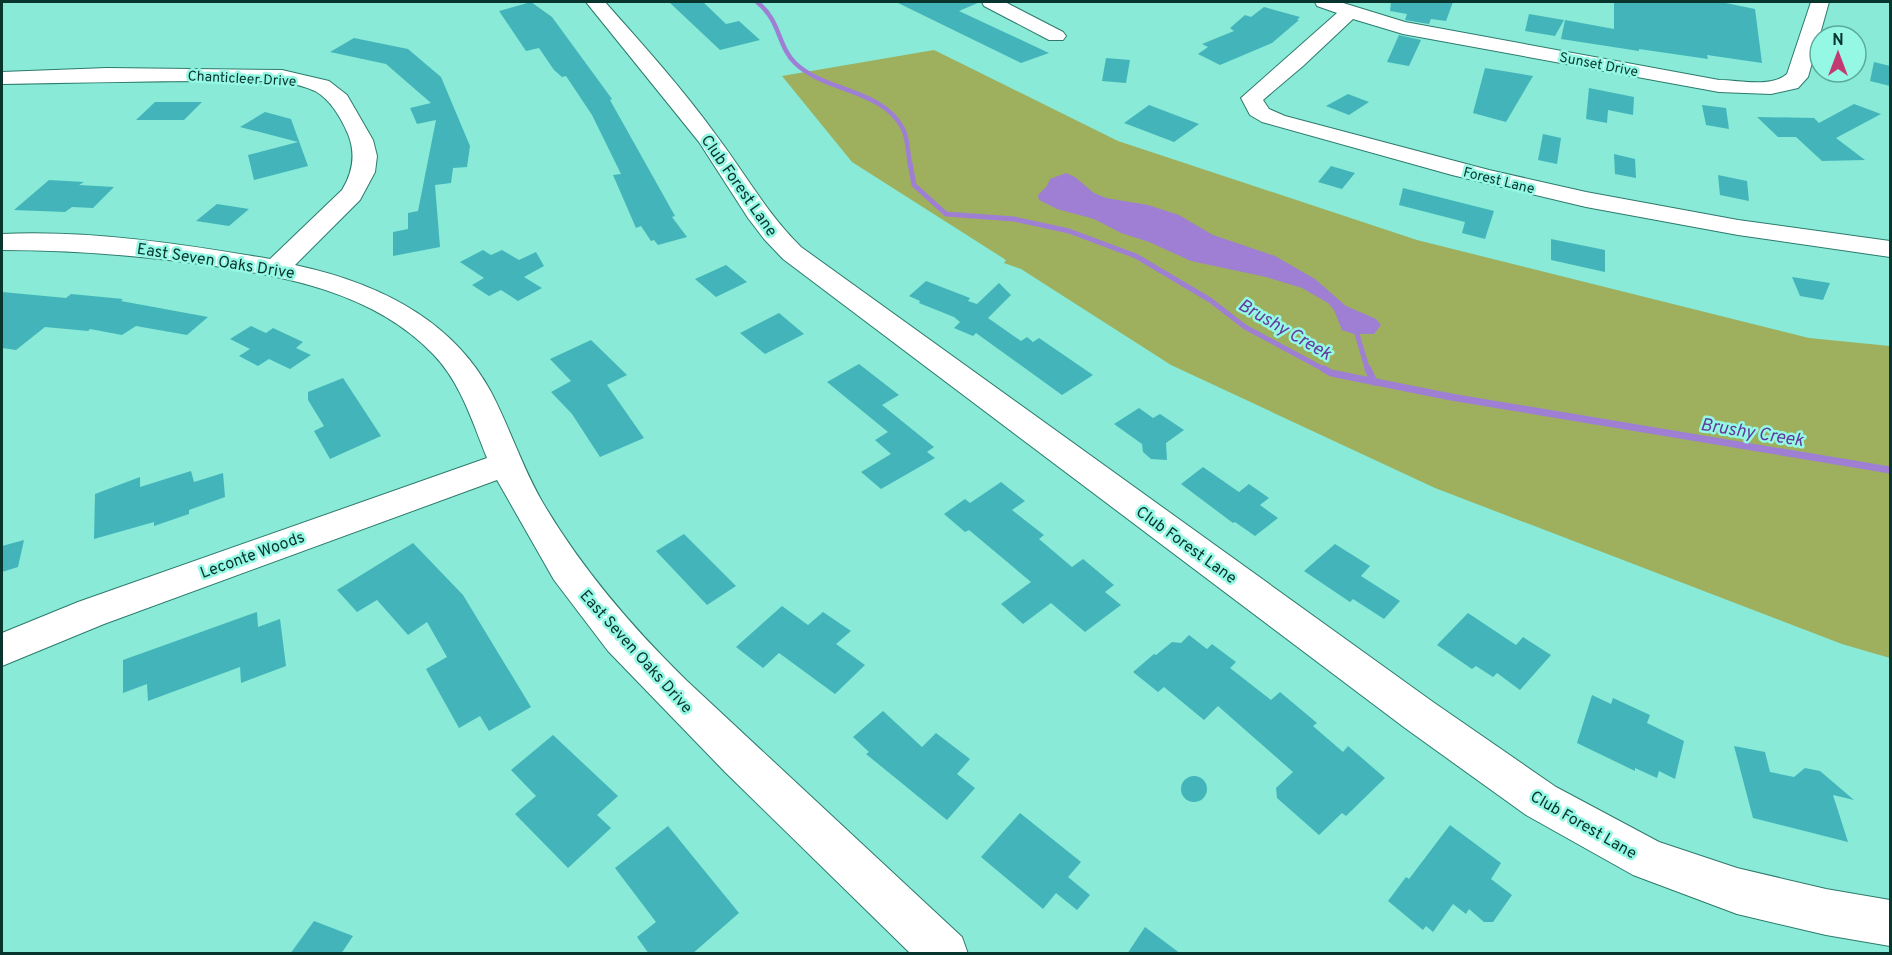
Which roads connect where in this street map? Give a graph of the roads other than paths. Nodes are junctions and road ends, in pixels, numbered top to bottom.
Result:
1 (595, 2) edge
2 (992, 2) edge
3 (1324, 2) edge
4 (1820, 2) edge
5 (1034, 5) dead end
6 (1014, 12) junction
7 (1350, 12) junction
8 (1056, 36) dead end
9 (2, 78) edge
10 (2, 242) edge
11 (1890, 249) edge
12 (277, 267) junction
13 (506, 464) junction
14 (2, 650) edge
15 (1890, 923) edge
16 (945, 954) edge

1 - 15 street, Club Forest Lane
2 - 6 street
3 - 7 street, Sunset Drive
4 - 7 street, Sunset Drive
5 - 6 street
6 - 8 street
7 - 11 street, Forest Lane
9 - 12 street, Chanticleer Drive
10 - 12 street, East Seven Oaks Drive
12 - 13 street, East Seven Oaks Drive
13 - 14 street, Leconte Woods
13 - 16 street, East Seven Oaks Drive

